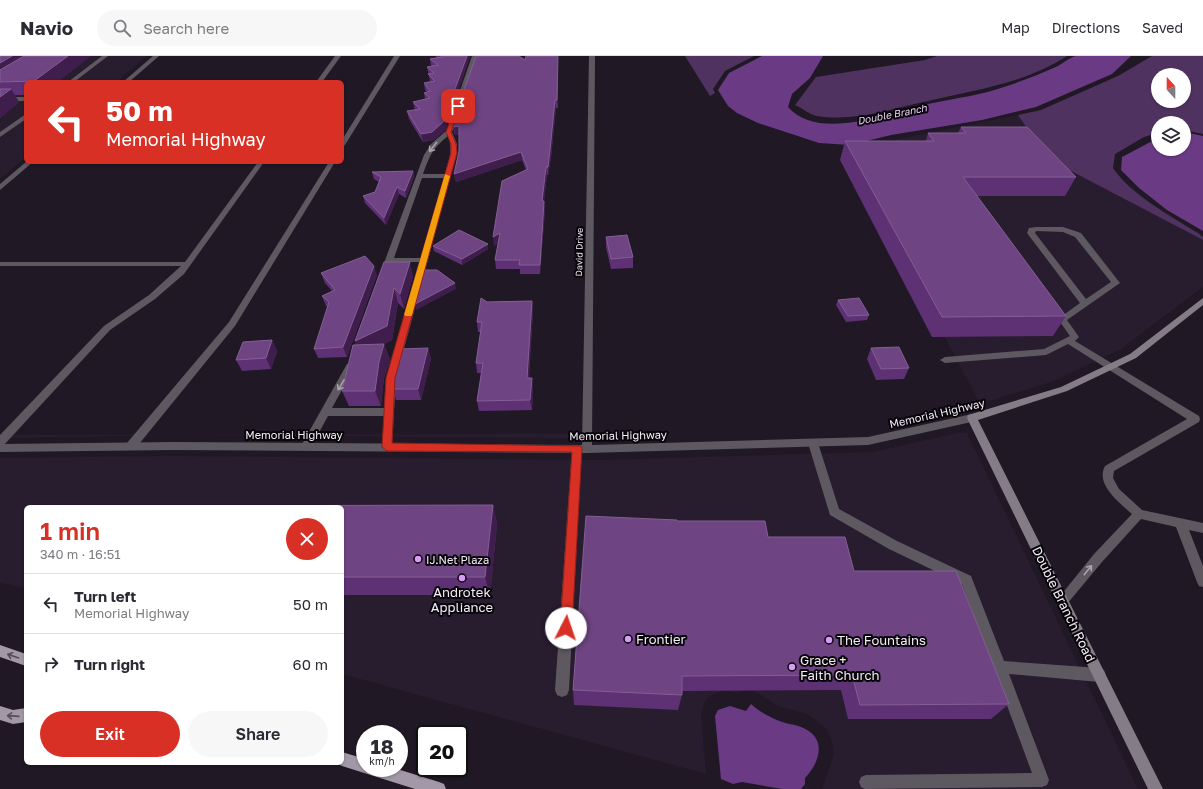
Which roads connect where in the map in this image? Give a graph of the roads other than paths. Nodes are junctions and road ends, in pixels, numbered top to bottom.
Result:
1 (105, 56) edge
2 (156, 56) edge
3 (338, 56) edge
4 (397, 56) edge
5 (475, 56) edge
6 (592, 56) edge
7 (74, 80) edge
8 (128, 80) edge
9 (320, 80) edge
10 (0, 99) edge
11 (24, 100) edge
12 (24, 117) edge
13 (449, 132) junction
14 (0, 135) edge
15 (344, 142) edge
16 (28, 164) edge
17 (260, 164) edge
18 (331, 164) edge
19 (420, 176) junction
20 (447, 176) junction
21 (0, 188) edge
22 (389, 260) junction
23 (424, 260) junction
24 (0, 264) edge
25 (187, 264) junction
26 (381, 281) edge
27 (1203, 301) edge
28 (1085, 304) junction
29 (1068, 340) junction
30 (353, 360) edge
31 (945, 360) dead end
32 (1111, 367) junction
33 (325, 412) junction
34 (389, 412) junction
35 (972, 418) junction
36 (0, 442) edge
37 (813, 443) junction
38 (131, 446) junction
39 (306, 446) junction
40 (387, 447) junction
41 (0, 448) edge
42 (582, 449) junction
43 (1139, 514) junction
44 (1181, 524) junction
45 (1203, 528) edge
46 (1203, 582) edge
47 (1064, 600) junction
48 (0, 651) edge
49 (24, 659) edge
50 (999, 666) junction
51 (1099, 675) junction
52 (562, 690) dead end
53 (0, 713) edge
54 (24, 715) edge
55 (344, 760) edge
56 (356, 763) edge
57 (400, 777) edge
58 (866, 782) dead end
59 (439, 789) edge
60 (1156, 789) edge

1 - 7 street
2 - 8 street
3 - 9 street
4 - 15 street
5 - 13 street
6 - 42 street, David Drive
10 - 11 street
12 - 14 street
13 -> 19 street
13 - 20 street
16 - 21 street
17 - 25 street
18 - 38 street
19 - 20 street
19 - 22 street
20 - 23 street
22 - 23 street
22 - 26 street
23 - 34 street
24 - 25 street
25 - 36 street
27 - 32 street, Memorial Highway
28 - 28 street
28 - 29 street
29 - 31 street
29 - 32 street
30 -> 33 street
32 - 35 street, Memorial Highway
32 - 43 street
33 - 34 street
33 - 39 street
34 - 40 street
35 - 37 street, Memorial Highway
35 - 47 street, Double Branch Road
37 - 42 street, Memorial Highway
37 - 50 street
38 - 39 street, Memorial Highway
38 - 41 street, Memorial Highway
39 - 40 street, Memorial Highway
40 - 42 street, Memorial Highway
42 - 52 street, David Drive
43 - 44 street
47 -> 43 street
44 - 45 street
44 - 46 street
47 - 51 street, Double Branch Road
49 -> 48 main road
50 - 51 street
50 - 58 street
51 - 60 street, Double Branch Road
54 -> 53 main road
55 - 56 main road
57 - 59 main road

